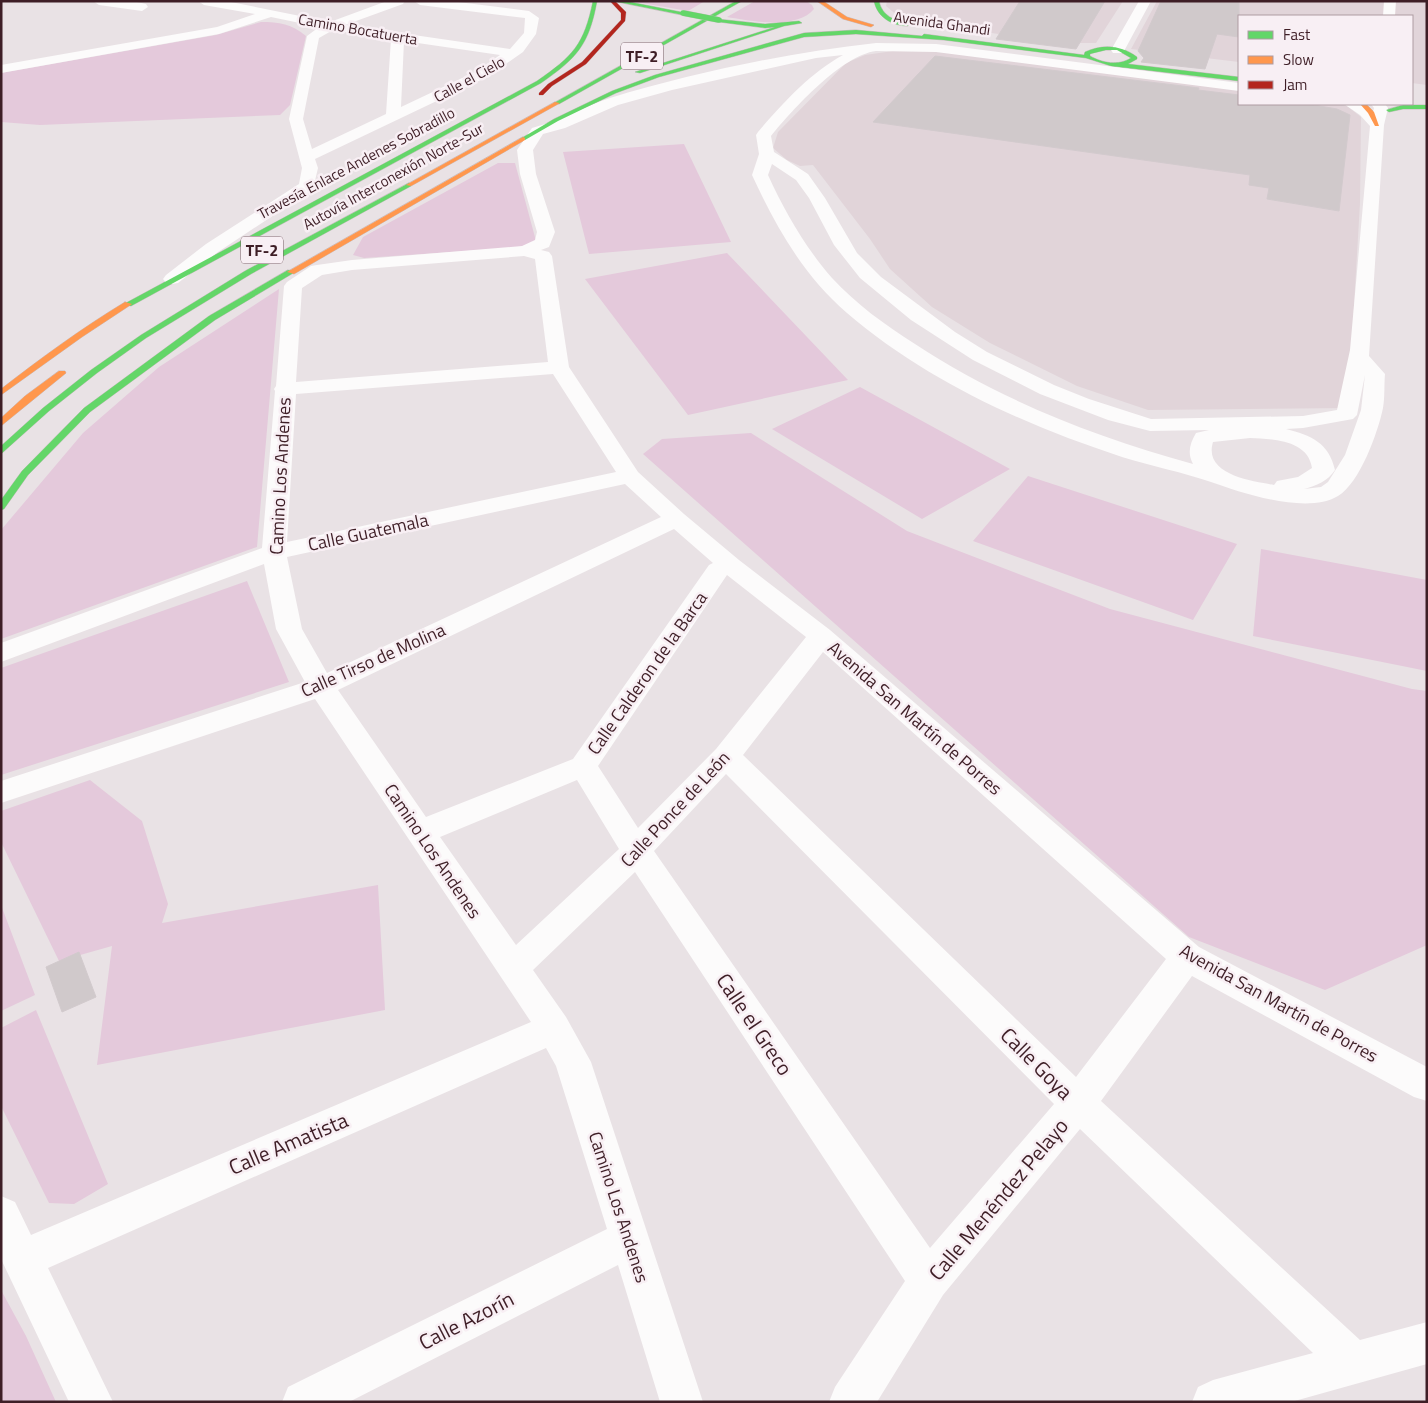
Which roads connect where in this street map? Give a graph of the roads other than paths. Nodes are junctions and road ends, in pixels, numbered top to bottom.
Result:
1 (99, 1) edge
2 (204, 1) edge
3 (399, 1) edge
4 (420, 1) edge
5 (595, 1) edge
6 (614, 1) edge
7 (719, 1) edge
8 (740, 1) edge
9 (876, 1) edge
10 (1144, 1) edge
11 (1390, 1) edge
12 (290, 5) dead end
13 (822, 5) edge
14 (142, 7) dead end
15 (272, 13) junction
16 (1389, 15) edge
17 (812, 20) dead end
18 (787, 25) junction
19 (331, 26) junction
20 (964, 35) junction
21 (398, 37) junction
22 (943, 39) junction
23 (884, 47) junction
24 (1118, 50) junction
25 (513, 53) junction
26 (1083, 53) junction
27 (1133, 56) junction
28 (767, 64) junction
29 (1116, 64) junction
30 (1, 69) edge
31 (1238, 69) edge
32 (819, 78) junction
33 (1238, 79) edge
34 (1238, 87) edge
35 (1413, 100) edge
36 (1427, 102) edge
37 (1353, 105) edge
38 (1365, 105) edge
39 (1386, 106) edge
40 (1427, 107) edge
41 (544, 110) junction
42 (393, 117) junction
43 (1377, 125) junction
44 (537, 131) junction
45 (767, 154) junction
46 (308, 156) junction
47 (525, 251) junction
48 (172, 279) junction
49 (74, 364) dead end
50 (1357, 364) junction
51 (559, 367) junction
52 (284, 389) junction
53 (1, 393) edge
54 (1, 423) edge
55 (1266, 432) junction
56 (1, 451) edge
57 (630, 476) junction
58 (1222, 479) junction
59 (1249, 486) junction
60 (1, 507) edge
61 (676, 519) junction
62 (274, 552) junction
63 (730, 565) junction
64 (821, 636) junction
65 (1, 653) edge
66 (320, 687) junction
67 (726, 756) junction
68 (584, 766) junction
69 (1, 792) edge
70 (420, 832) junction
71 (637, 851) junction
72 (1187, 957) junction
73 (512, 969) junction
74 (554, 1028) junction
75 (1427, 1085) edge
76 (1078, 1103) junction
77 (1, 1215) edge
78 (628, 1239) junction
79 (21, 1259) junction
80 (929, 1281) junction
81 (1427, 1343) edge
82 (1354, 1363) junction
83 (852, 1401) edge
84 (92, 1402) edge
85 (303, 1402) edge
86 (682, 1402) edge
87 (1213, 1402) edge

1 - 14 street
2 - 15 street, Camino Bocatuerta
3 - 19 street
4 - 25 street, Calle el Cielo
5 - 48 main road, Travesía Enlace Andenes Sobradillo
6 - 7 main road, TF-2
6 - 18 main road, Avenida Ghandi, bridge
8 - 41 main road, Autovía Interconexión Norte-Sur / TF-2
9 - 20 main road
10 - 24 street
11 - 16 street
12 - 15 street
13 - 20 main road, Avenida Ghandi
15 - 19 street, Camino Bocatuerta
15 - 30 street
17 - 18 main road
18 - 22 main road, Avenida Ghandi
18 - 41 main road
19 - 21 street, Camino Bocatuerta
19 - 46 street
20 - 26 main road
21 - 25 street, Camino Bocatuerta
21 - 42 street
22 - 26 main road, Avenida Ghandi
22 - 44 main road
23 - 28 street
23 - 32 street
23 - 34 street
24 - 26 main road
24 - 27 main road
25 - 42 street, Calle el Cielo
26 - 29 main road
27 - 29 main road
27 - 31 main road
28 - 32 street
28 - 44 street
29 - 33 main road
32 - 45 street
35 - 36 main road
37 - 43 street
38 - 43 main road
39 - 40 main road
39 - 43 street
41 - 56 main road, Autovía Interconexión Norte-Sur / TF-2
42 - 46 street, Calle el Cielo
43 - 50 street
44 - 47 street
44 - 60 main road
45 - 50 street
45 - 58 street
46 - 48 street
47 - 51 street, Avenida San Martín de Porres
47 - 52 street, Camino Los Andenes
48 - 53 main road, Travesía Enlace Andenes Sobradillo
49 - 54 main road
50 - 55 street
50 - 59 street
51 - 52 street
51 - 57 street, Avenida San Martín de Porres
52 - 62 street, Camino Los Andenes
55 - 58 street
55 - 59 street
57 - 61 street, Avenida San Martín de Porres
57 - 62 street, Calle Guatemala
58 - 59 street
61 - 63 street, Avenida San Martín de Porres
61 - 66 street, Calle Tirso de Molina
62 - 65 street, Calle Guatemala
62 - 66 street, Camino Los Andenes
63 - 64 street, Avenida San Martín de Porres
63 - 68 street, Calle Calderon de la Barca
64 - 67 street, Calle Ponce de León
64 - 72 street, Avenida San Martín de Porres
66 - 69 street, Calle Tirso de Molina
66 - 70 street, Camino Los Andenes
67 - 71 street, Calle Ponce de León
67 - 76 street, Calle Goya
68 - 70 street, Calle Calderon de la Barca
68 - 71 street, Calle el Greco
70 - 73 street, Camino Los Andenes
71 - 73 street, Calle Ponce de León
71 - 80 street, Calle el Greco
72 - 75 street, Avenida San Martín de Porres
72 - 76 street, Calle Menéndez Pelayo
73 - 74 street, Camino Los Andenes
74 - 78 street, Camino Los Andenes
74 - 79 street, Calle Amatista
76 - 80 street, Calle Menéndez Pelayo
76 - 82 street, Calle Goya
77 - 79 street
78 - 85 street, Calle Azorín
78 - 86 street, Camino Los Andenes
79 - 84 street
80 - 83 street, Calle Menéndez Pelayo
81 - 82 street
82 - 87 street

